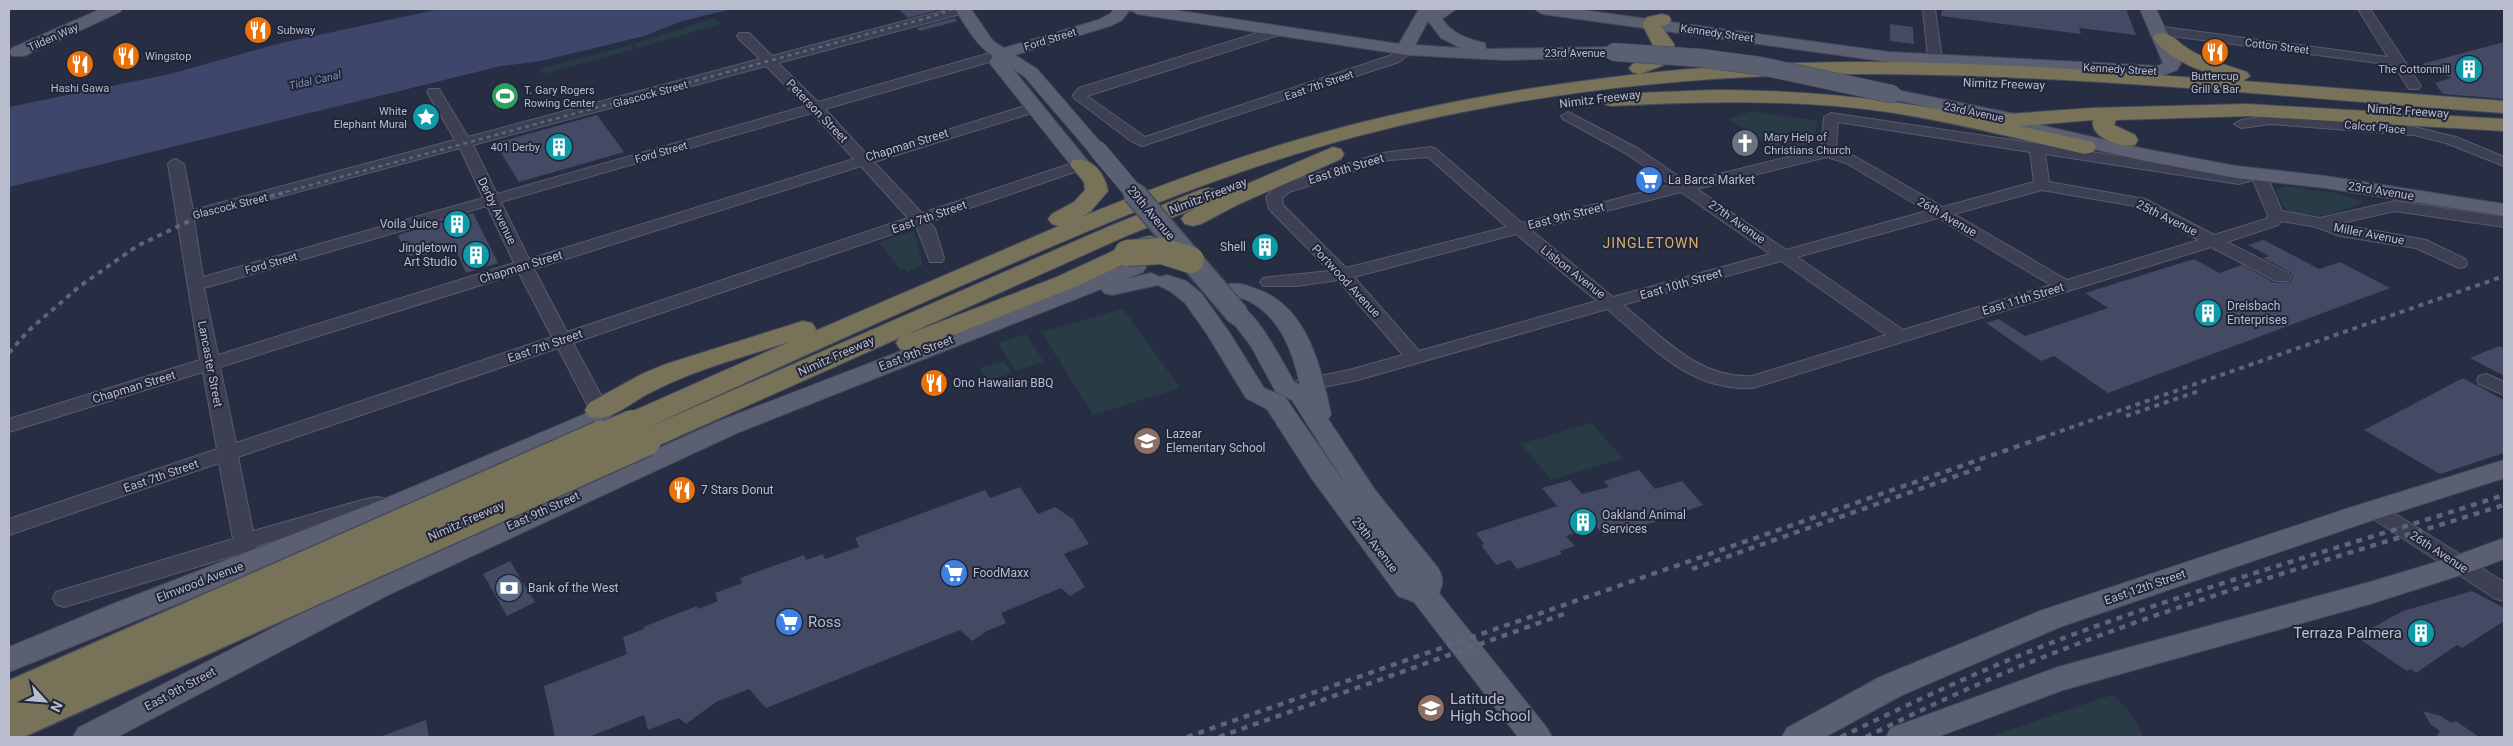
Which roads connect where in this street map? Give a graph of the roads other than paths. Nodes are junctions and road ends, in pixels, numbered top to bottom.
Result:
1 (100, 9) edge
2 (114, 9) edge
3 (963, 9) edge
4 (1122, 9) edge
5 (1137, 9) edge
6 (1448, 9) edge
7 (1542, 9) edge
8 (1577, 9) edge
9 (1929, 9) edge
10 (2148, 9) edge
11 (2364, 9) edge
12 (1158, 11) edge
13 (1432, 12) edge
14 (1657, 22) junction
15 (1104, 23) junction
16 (978, 28) junction
17 (1277, 31) junction
18 (2160, 34) junction
19 (744, 36) dead end
20 (1034, 44) junction
21 (1407, 50) junction
22 (1002, 54) junction
23 (14, 55) edge
24 (1505, 55) junction
25 (1934, 56) junction
26 (768, 61) junction
27 (2398, 62) junction
28 (2115, 64) junction
29 (2167, 69) junction
30 (2240, 76) junction
31 (434, 92) dead end
32 (2410, 92) junction
33 (815, 107) junction
34 (2504, 107) edge
35 (1033, 108) junction
36 (1567, 110) junction
37 (2110, 114) junction
38 (1831, 117) joint
39 (2504, 118) edge
40 (2010, 120) junction
41 (2241, 124) dead end
42 (2504, 125) edge
43 (1142, 142) joint
44 (464, 143) junction
45 (2120, 145) junction
46 (2085, 147) joint
47 (1287, 149) junction
48 (2038, 149) junction
49 (1431, 152) joint
50 (1828, 152) junction
51 (1333, 154) junction
52 (1089, 158) junction
53 (862, 159) junction
54 (2504, 162) edge
55 (176, 164) dead end
56 (2258, 174) junction
57 (2042, 185) junction
58 (1686, 187) junction
59 (491, 200) junction
60 (1275, 206) joint
61 (2504, 210) edge
62 (1940, 214) junction
63 (2276, 215) junction
64 (186, 217) junction
65 (920, 220) junction
66 (2320, 222) junction
67 (2504, 222) edge
68 (1518, 228) junction
69 (1175, 230) junction
70 (2212, 240) junction
71 (1784, 255) junction
72 (936, 258) dead end
73 (2459, 264) dead end
74 (524, 266) junction
75 (1156, 269) junction
76 (1342, 274) junction
77 (2282, 277) dead end
78 (1269, 282) dead end
79 (194, 285) junction
80 (2065, 286) junction
81 (936, 287) junction
82 (1237, 289) dead end
83 (902, 302) junction
84 (1613, 304) junction
85 (1900, 337) junction
86 (562, 340) junction
87 (1415, 357) junction
88 (210, 363) junction
89 (2486, 380) dead end
90 (1723, 381) joint
91 (1313, 385) junction
92 (2504, 389) edge
93 (1280, 395) junction
94 (730, 403) junction
95 (599, 410) junction
96 (9, 426) edge
97 (639, 432) junction
98 (1324, 433) junction
99 (227, 454) junction
100 (2504, 469) edge
101 (393, 506) junction
102 (2374, 510) junction
103 (9, 528) edge
104 (2504, 548) edge
105 (246, 553) junction
106 (425, 564) junction
107 (2460, 566) junction
108 (2504, 592) edge
109 (1424, 594) junction
110 (64, 598) dead end
111 (9, 660) edge
112 (9, 681) edge
113 (9, 698) edge
114 (9, 726) edge
115 (29, 737) edge
116 (89, 737) edge
117 (1536, 737) edge
118 (1798, 737) edge
119 (1902, 737) edge

1 - 23 main road, Tilden Way
2 - 23 main road, Tilden Way
3 - 16 main road, 29th Avenue
3 - 26 street, Glascock Street
4 - 15 main road, Ford Street
5 - 12 main road, 23rd Avenue
6 - 13 main road
7 - 14 main road, Kennedy Street
8 - 14 main road, Kennedy Street
9 - 25 street
10 - 18 main road
11 - 27 street
12 - 15 main road
12 - 17 main road, 23rd Avenue
13 - 21 main road
13 - 24 main road
14 - 25 main road, Kennedy Street
14 - 47 highway
15 - 20 main road, Ford Street
16 - 20 main road
16 - 22 main road, 29th Avenue
17 - 21 main road, 23rd Avenue
17 - 43 street
18 - 27 street, Cotton Street
18 - 28 main road
18 - 29 main road
18 - 30 highway
19 - 26 street, Peterson Street
20 - 22 main road, Ford Street
21 - 24 main road, 23rd Avenue
21 - 43 street, East 7th Street
22 - 33 street, Ford Street
22 - 35 main road, 29th Avenue
22 - 52 main road, 29th Avenue
24 - 40 main road, 23rd Avenue, bridge
25 - 28 main road, Kennedy Street
25 - 29 main road, Kennedy Street
26 - 33 street, Peterson Street
26 - 44 street, Glascock Street
27 - 32 street
28 - 29 main road, Kennedy Street
29 - 30 highway
30 - 32 highway
31 - 44 street, Derby Avenue
32 - 34 highway, Nimitz Freeway
32 - 47 highway, Nimitz Freeway
33 - 53 street, Peterson Street
33 - 59 street, Ford Street
35 - 52 main road, 29th Avenue
35 - 53 street, Chapman Street
36 - 39 highway, Nimitz Freeway
36 - 46 highway
36 - 51 highway, Nimitz Freeway
36 - 58 street, 27th Avenue
37 - 40 highway
37 - 42 highway
37 - 45 highway
38 - 48 street, 23rd Avenue
38 - 50 street
40 - 45 main road, 23rd Avenue
41 - 54 street, Calcot Place
44 - 59 street, Derby Avenue
44 - 64 street, Glascock Street
45 - 46 main road
45 - 56 main road, 23rd Avenue
47 - 81 highway, Nimitz Freeway
48 - 56 street, 23rd Avenue
48 - 57 street
49 - 60 street, East 8th Street
49 - 68 street, Lisbon Avenue
50 - 58 street, East 9th Street
50 - 62 street, 26th Avenue
51 - 69 highway
51 - 94 highway, Nimitz Freeway
52 - 65 street, East 7th Street
52 - 69 main road, 29th Avenue, bridge
52 - 81 highway
53 - 65 street, Peterson Street
53 - 74 street, Chapman Street
55 - 64 street, Lancaster Street
56 - 61 main road, 23rd Avenue
56 - 63 street
57 - 62 street, East 10th Street
57 - 70 street, 25th Avenue
58 - 68 street, East 9th Street
58 - 71 street, 27th Avenue
59 - 74 street, Derby Avenue
59 - 79 street, Ford Street
60 - 76 street, Portwood Avenue
62 - 71 street, East 10th Street
62 - 80 street, 26th Avenue
63 - 66 street, Miller Avenue
63 - 70 street, East 11th Street
64 - 79 street, Lancaster Street
65 - 72 street, Peterson Street
65 - 86 street, East 7th Street
66 - 67 street
66 - 73 street, Miller Avenue
68 - 76 street, East 9th Street
68 - 84 street, Lisbon Avenue
69 - 75 highway, bridge
69 - 75 main road, 29th Avenue, bridge
70 - 77 street, 25th Avenue
70 - 80 street, East 11th Street
71 - 84 street, East 10th Street
71 - 85 street, 27th Avenue
74 - 86 street, Derby Avenue
74 - 88 street, Chapman Street
75 - 93 main road, 29th Avenue, bridge
75 - 93 main road
75 - 94 highway
75 - 106 main road, East 9th Street
76 - 78 street, East 9th Street
76 - 87 street, Portwood Avenue
79 - 88 street, Lancaster Street
80 - 85 street, East 11th Street
81 - 83 highway, Nimitz Freeway
82 - 91 main road
83 - 95 highway
83 - 97 highway, Nimitz Freeway
84 - 87 street, East 10th Street
84 - 90 street, Lisbon Avenue
85 - 90 street, East 11th Street
86 - 95 street, Derby Avenue
86 - 99 street, East 7th Street
87 - 91 street, East 10th Street
88 - 96 street, Chapman Street
88 - 99 street, Lancaster Street
89 - 92 street
91 - 93 street, East 10th Street
91 - 98 main road
93 - 98 main road, 29th Avenue
93 - 109 main road, 29th Avenue
94 - 97 highway, Nimitz Freeway
95 - 101 main road, Elmwood Avenue
97 - 113 highway, Nimitz Freeway, bridge
97 - 114 highway, Nimitz Freeway, bridge
98 - 109 main road, 29th Avenue
99 - 103 street, East 7th Street
99 - 105 street, Lancaster Street
100 - 102 main road, East 12th Street
101 - 105 main road, Elmwood Avenue
101 - 106 main road
102 - 107 street, 26th Avenue
102 - 118 main road, East 12th Street
104 - 107 main road
105 - 110 street, Elmwood Avenue
105 - 111 main road, Elmwood Avenue
106 - 116 main road, East 9th Street
107 - 108 street, 26th Avenue
107 - 119 main road
109 - 117 main road, 29th Avenue
112 - 115 main road

